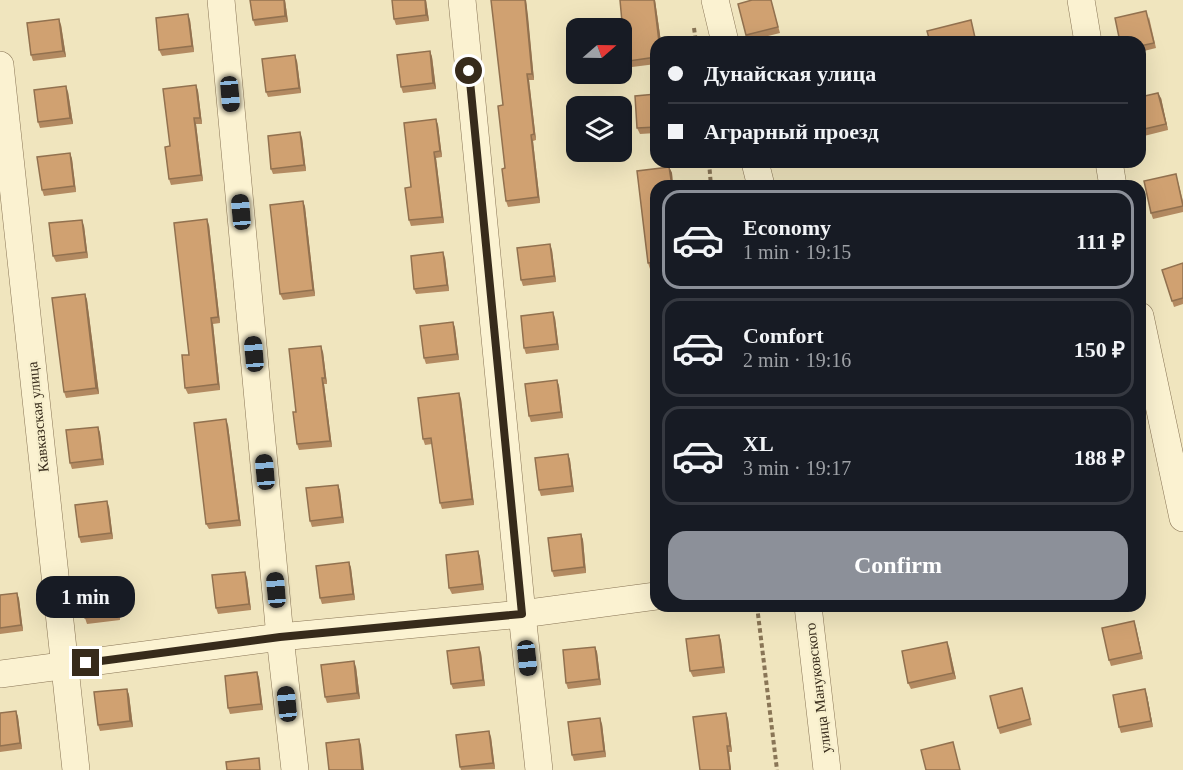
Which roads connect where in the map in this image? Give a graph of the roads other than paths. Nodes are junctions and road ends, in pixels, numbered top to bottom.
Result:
1 (221, 0) edge
2 (462, 0) edge
3 (714, 0) edge
4 (1081, 0) edge
5 (723, 36) edge
6 (1087, 36) edge
7 (0, 65) edge
8 (1146, 344) edge
9 (1183, 518) edge
10 (650, 597) edge
11 (809, 612) edge
12 (522, 614) junction
13 (280, 637) junction
14 (65, 666) junction
15 (0, 674) edge
16 (76, 770) edge
17 (295, 770) edge
18 (539, 770) edge
19 (827, 770) edge

1 - 13 street
2 - 12 street
3 - 5 street
4 - 6 street
7 - 14 street, Кавказская улица
8 - 9 street
10 - 12 street
11 - 19 street, улица Мануковского
12 - 13 street
12 - 18 street
13 - 14 street
13 - 17 street
14 - 15 street
14 - 16 street, Кавказская улица

